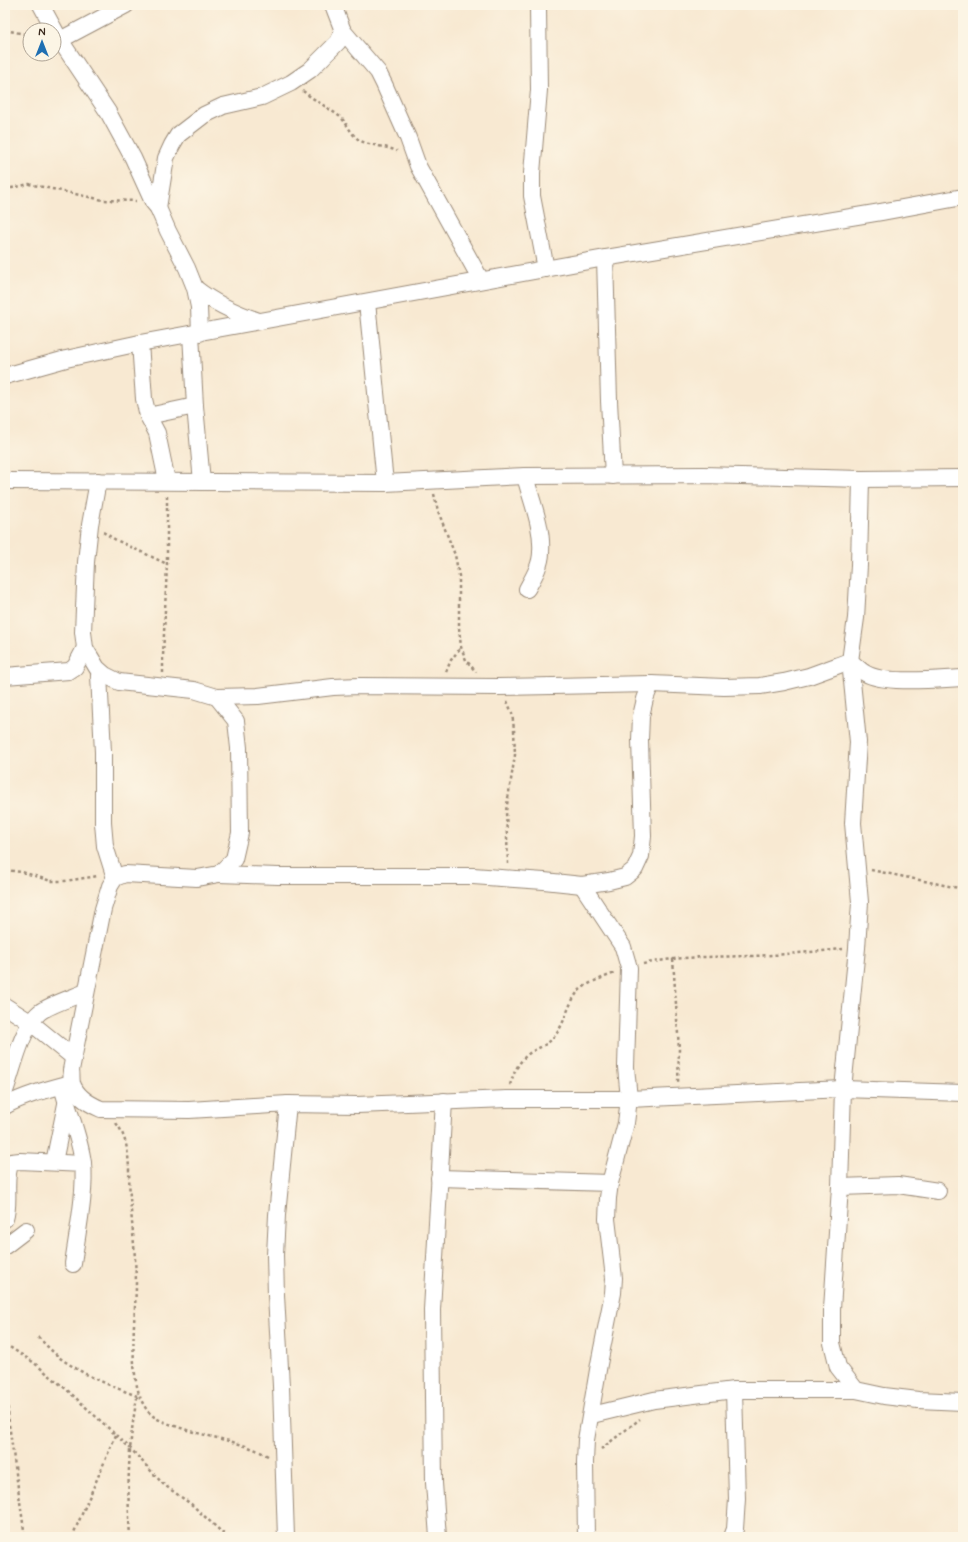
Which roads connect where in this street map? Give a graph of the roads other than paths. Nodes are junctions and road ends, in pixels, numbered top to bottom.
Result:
1 (41, 5) edge
2 (126, 5) edge
3 (333, 5) edge
4 (538, 5) edge
5 (50, 22) edge
6 (343, 31) junction
7 (62, 39) edge
8 (62, 43) edge
9 (963, 196) edge
10 (155, 205) junction
11 (605, 258) junction
12 (546, 269) junction
13 (481, 280) junction
14 (195, 288) junction
15 (367, 302) junction
16 (261, 321) junction
17 (196, 334) junction
18 (140, 343) junction
19 (5, 376) edge
20 (195, 406) junction
21 (148, 416) junction
22 (525, 476) junction
23 (613, 476) junction
24 (963, 478) edge
25 (861, 479) junction
26 (5, 480) edge
27 (98, 481) junction
28 (167, 481) junction
29 (202, 482) junction
30 (385, 483) junction
31 (527, 589) dead end
32 (85, 648) junction
33 (850, 661) junction
34 (68, 671) junction
35 (102, 675) junction
36 (5, 676) edge
37 (963, 678) edge
38 (651, 684) junction
39 (258, 696) junction
40 (217, 697) junction
41 (236, 721) junction
42 (219, 874) junction
43 (114, 875) junction
44 (582, 885) junction
45 (86, 992) junction
46 (5, 1006) edge
47 (30, 1022) junction
48 (73, 1057) junction
49 (67, 1084) junction
50 (843, 1089) junction
51 (5, 1091) edge
52 (963, 1093) edge
53 (629, 1099) junction
54 (444, 1101) junction
55 (66, 1104) junction
56 (288, 1104) junction
57 (5, 1106) edge
58 (54, 1162) junction
59 (83, 1164) junction
60 (439, 1178) junction
61 (610, 1183) junction
62 (840, 1187) junction
63 (938, 1191) dead end
64 (5, 1219) edge
65 (26, 1230) dead end
66 (5, 1246) edge
67 (73, 1264) dead end
68 (734, 1390) junction
69 (856, 1390) junction
70 (963, 1402) edge
71 (592, 1415) junction
72 (286, 1537) edge
73 (438, 1537) edge
74 (586, 1537) edge
75 (732, 1537) edge

1 - 5 street
2 - 7 street
3 - 6 street
4 - 12 street
6 - 10 street
6 - 13 street
8 - 10 street
9 - 11 street
10 - 14 street
11 - 12 street
11 - 23 street
12 - 13 street
13 - 15 street
14 - 16 street
14 - 17 street
15 - 16 street
15 - 30 street
16 - 17 street
17 - 18 street
17 - 20 street
18 - 19 street
18 - 21 street
20 - 21 street
20 - 29 street
21 - 28 street
22 - 23 street
22 - 30 street
22 - 31 street
23 - 25 street
24 - 25 street
25 - 33 street
26 - 27 street
27 - 28 street
27 - 32 street
28 - 29 street
29 - 30 street
32 - 34 street
32 - 35 street
33 - 37 street
33 - 38 street
33 - 50 street
34 - 35 street
34 - 36 street
35 - 40 street
35 - 43 street
38 - 39 street
38 - 44 street
39 - 40 street
39 - 41 street
40 - 41 street
41 - 42 street
42 - 43 street
42 - 44 street
43 - 45 street
44 - 53 street
45 - 47 street
45 - 48 street
46 - 47 street
47 - 48 street
47 - 51 street
48 - 49 street
49 - 55 street
49 - 56 street
49 - 57 street
50 - 52 street
50 - 53 street
50 - 62 street
53 - 54 street
53 - 61 street
54 - 56 street
54 - 60 street
55 - 58 street
55 - 59 street
56 - 72 street
58 - 59 street
58 - 64 street
59 - 67 street
60 - 61 street
60 - 73 street
61 - 71 street
62 - 63 street
62 - 69 street
65 - 66 street
68 - 69 street
68 - 71 street
68 - 75 street
69 - 70 street
71 - 74 street

